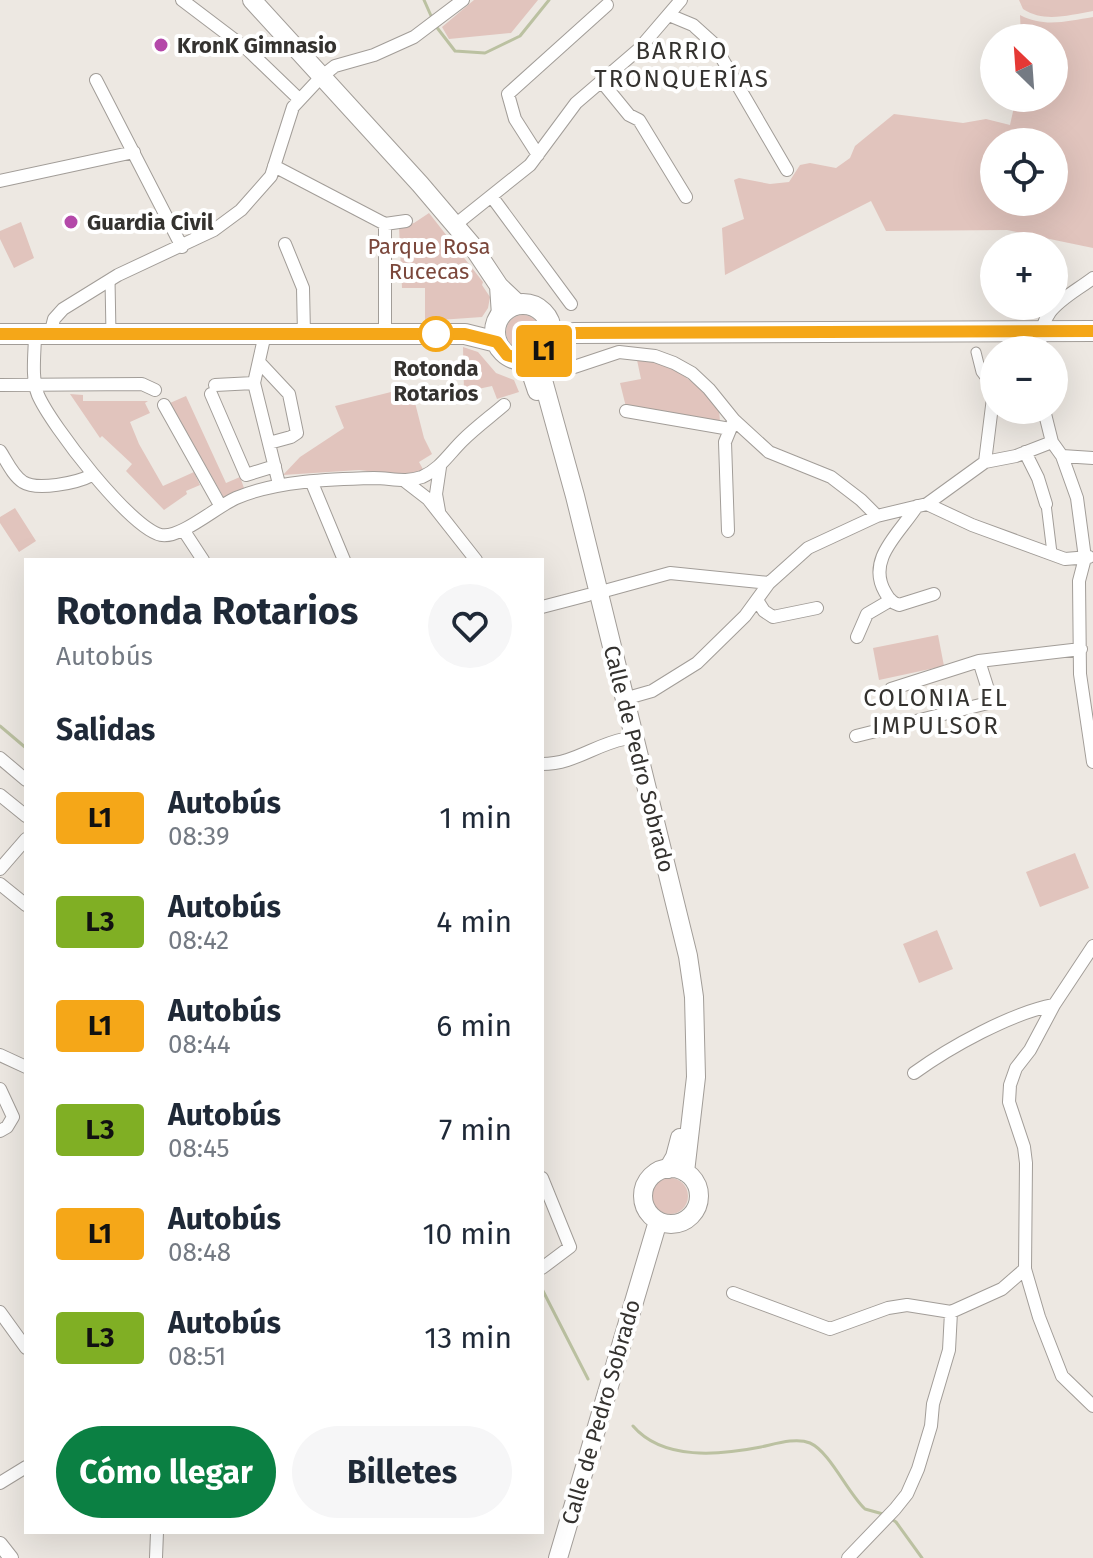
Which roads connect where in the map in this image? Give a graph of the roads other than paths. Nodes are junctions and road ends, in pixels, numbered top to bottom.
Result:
1 (182, 0) edge
2 (252, 0) edge
3 (681, 0) edge
4 (461, 1) edge
5 (607, 5) dead end
6 (669, 15) junction
7 (321, 77) junction
8 (96, 80) dead end
9 (602, 82) junction
10 (299, 99) junction
11 (134, 152) junction
12 (538, 155) junction
13 (274, 166) junction
14 (787, 170) dead end
15 (0, 181) edge
16 (492, 197) junction
17 (686, 197) dead end
18 (406, 221) dead end
19 (385, 224) junction
20 (455, 225) junction
21 (285, 244) dead end
22 (182, 247) junction
23 (1093, 278) edge
24 (110, 280) junction
25 (571, 304) dead end
26 (503, 321) junction
27 (549, 322) junction
28 (1093, 331) edge
29 (574, 333) junction
30 (0, 334) edge
31 (42, 334) junction
32 (111, 334) junction
33 (265, 334) junction
34 (304, 334) junction
35 (385, 334) junction
36 (1041, 336) edge
37 (1064, 336) edge
38 (980, 339) edge
39 (546, 348) junction
40 (976, 352) dead end
41 (523, 360) junction
42 (260, 363) junction
43 (980, 368) edge
44 (541, 373) junction
45 (254, 383) junction
46 (36, 384) junction
47 (0, 385) edge
48 (155, 390) dead end
49 (164, 405) dead end
50 (504, 405) dead end
51 (626, 411) dead end
52 (990, 424) edge
53 (1048, 424) edge
54 (732, 425) junction
55 (1052, 442) junction
56 (269, 443) junction
57 (0, 451) edge
58 (1025, 452) junction
59 (1062, 456) junction
60 (1093, 458) edge
61 (985, 462) junction
62 (275, 466) junction
63 (440, 467) junction
64 (92, 475) junction
65 (406, 482) junction
66 (312, 483) junction
67 (279, 484) junction
68 (1046, 504) joint
69 (220, 505) junction
70 (922, 505) junction
71 (439, 514) junction
72 (877, 516) junction
73 (184, 531) junction
74 (728, 531) dead end
75 (1052, 553) junction
76 (1089, 557) edge
77 (202, 558) edge
78 (343, 558) edge
79 (474, 558) edge
80 (769, 583) junction
81 (593, 594) junction
82 (934, 594) dead end
83 (757, 600) junction
84 (891, 600) junction
85 (544, 606) edge
86 (817, 608) dead end
87 (857, 637) dead end
88 (1081, 649) junction
89 (979, 661) junction
90 (891, 689) dead end
91 (624, 699) junction
92 (856, 736) dead end
93 (624, 739) junction
94 (0, 758) edge
95 (1092, 759) edge
96 (544, 764) edge
97 (24, 778) edge
98 (0, 795) edge
99 (24, 814) edge
100 (24, 841) edge
101 (0, 869) edge
102 (0, 884) edge
103 (24, 903) edge
104 (1093, 948) edge
105 (1054, 1005) junction
106 (0, 1055) edge
107 (24, 1066) edge
108 (914, 1073) dead end
109 (0, 1089) edge
110 (0, 1131) edge
111 (677, 1170) junction
112 (544, 1183) edge
113 (663, 1222) junction
114 (544, 1266) edge
115 (1025, 1269) junction
116 (733, 1293) dead end
117 (0, 1312) edge
118 (951, 1312) junction
119 (24, 1345) edge
120 (1093, 1406) edge
121 (24, 1468) edge
122 (0, 1483) edge
123 (157, 1534) edge
124 (0, 1544) edge
125 (11, 1558) edge
126 (156, 1558) edge
127 (558, 1558) edge
128 (568, 1558) edge
129 (848, 1558) edge

1 - 10 street
2 - 7 main road
3 - 6 street
4 - 7 street
5 - 12 street
6 - 9 street
6 - 14 street
7 - 10 street
7 - 20 main road
8 - 11 street
9 - 12 street
9 - 17 street
10 - 13 street
11 - 15 street
11 - 22 street
12 - 16 street
13 - 19 street
13 - 22 street
16 - 20 street
16 - 25 street
18 - 19 street
19 - 35 street
20 - 26 main road
21 - 34 street
22 - 24 street
23 - 36 street
24 - 31 street
24 - 32 street
26 - 27 highway
26 - 35 highway
26 - 41 highway
27 - 29 highway
27 - 39 highway
28 - 37 highway
29 - 38 highway
29 - 39 highway
30 - 31 highway
31 - 32 highway
31 - 46 street
32 - 33 highway
33 - 34 highway
33 - 42 street
34 - 35 highway
39 - 41 highway
39 - 44 main road, Calle de Pedro Sobrado
40 - 43 street
41 - 81 main road, Calle de Pedro Sobrado
42 - 45 street
42 - 56 street
44 - 54 street
44 - 81 main road, Calle de Pedro Sobrado
45 - 56 street
45 - 62 street
46 - 47 street
46 - 48 street
46 - 64 street
49 - 69 street
50 - 63 street
51 - 54 street
52 - 61 street
53 - 55 street
54 - 72 street
54 - 74 street
55 - 58 street
55 - 59 street
56 - 62 street
57 - 64 street
58 - 61 street
58 - 68 street
59 - 60 street
59 - 76 street
61 - 70 street
62 - 67 street
63 - 65 street
63 - 71 street
64 - 73 street
65 - 66 street
65 - 71 street
66 - 67 street
66 - 78 street
67 - 69 street
68 - 75 street
69 - 73 street
70 - 72 street
70 - 75 street
70 - 84 street
71 - 79 street
72 - 80 street
73 - 77 street
75 - 76 street
76 - 88 street
80 - 81 street
80 - 83 street
81 - 85 street
81 - 91 main road, Calle de Pedro Sobrado
81 - 93 main road, Calle de Pedro Sobrado
82 - 84 street
83 - 86 street
83 - 91 street
84 - 87 street
88 - 89 street
88 - 95 street
89 - 90 street
89 - 92 street
91 - 111 main road, Calle de Pedro Sobrado
93 - 96 street
93 - 111 main road, Calle de Pedro Sobrado
94 - 97 street
98 - 99 street
100 - 101 street
102 - 103 street
104 - 105 street
105 - 108 street
105 - 115 street
106 - 107 street
109 - 110 street
111 - 113 main road
111 - 113 main road
112 - 114 street
113 - 127 main road, Calle de Pedro Sobrado
113 - 128 main road, Calle de Pedro Sobrado
115 - 118 street
115 - 120 street
116 - 118 street
117 - 119 street
118 - 129 street
121 - 122 street
123 - 126 street
124 - 125 street

